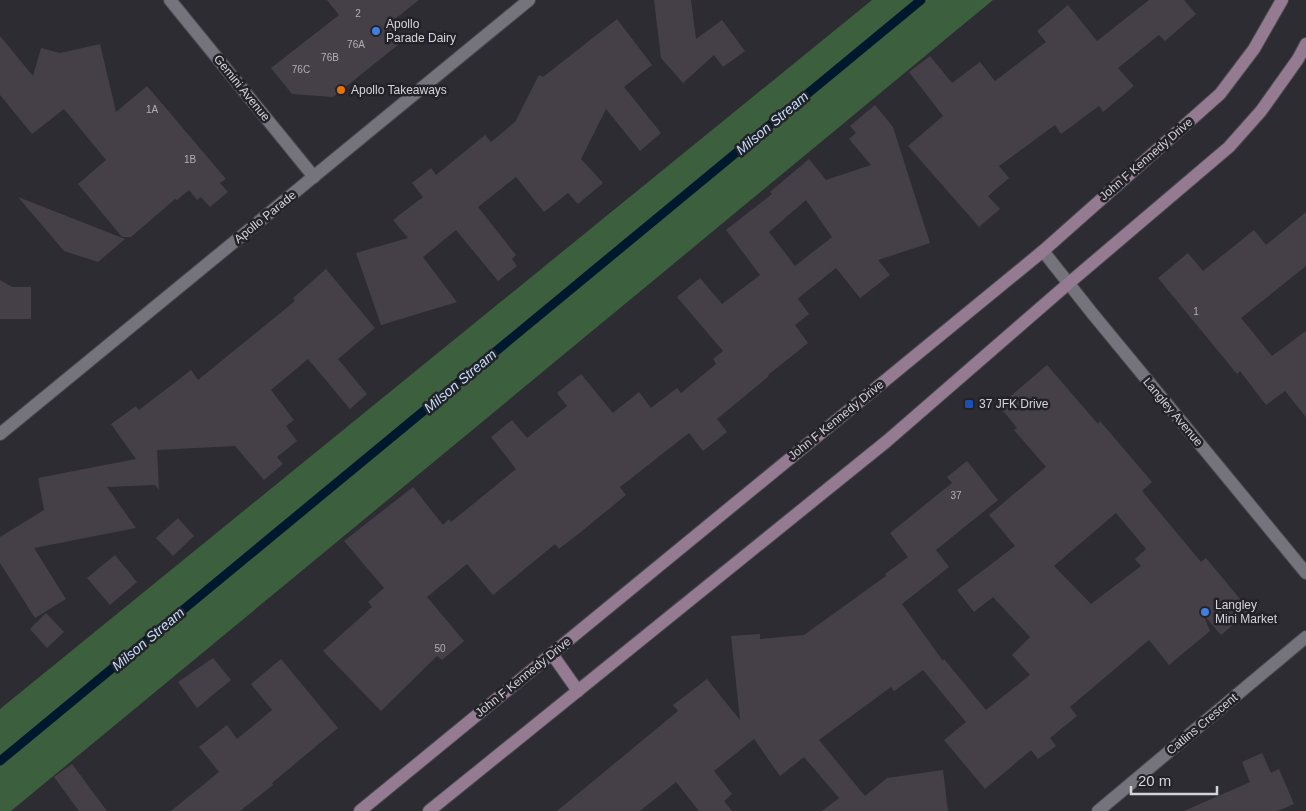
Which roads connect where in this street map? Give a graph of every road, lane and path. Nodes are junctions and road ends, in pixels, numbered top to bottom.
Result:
1 (170, 0) edge
2 (529, 0) edge
3 (1282, 0) edge
4 (1306, 44) edge
5 (314, 176) junction
6 (1043, 251) junction
7 (1068, 283) junction
8 (0, 434) edge
9 (1306, 572) edge
10 (1306, 637) edge
11 (552, 654) junction
12 (578, 691) junction
13 (360, 811) edge
14 (429, 811) edge
15 (1098, 811) edge

1 - 5 street, Gemini Avenue
2 - 5 street, Apollo Parade
3 - 6 main road, John F Kennedy Drive
4 - 7 main road
5 - 8 street, Apollo Parade
6 - 7 street, Langley Avenue
6 - 11 main road, John F Kennedy Drive
7 - 9 street, Langley Avenue
7 - 12 main road
10 - 15 street, Catlins Crescent
11 - 12 main road
11 - 13 main road, John F Kennedy Drive
12 - 14 main road

